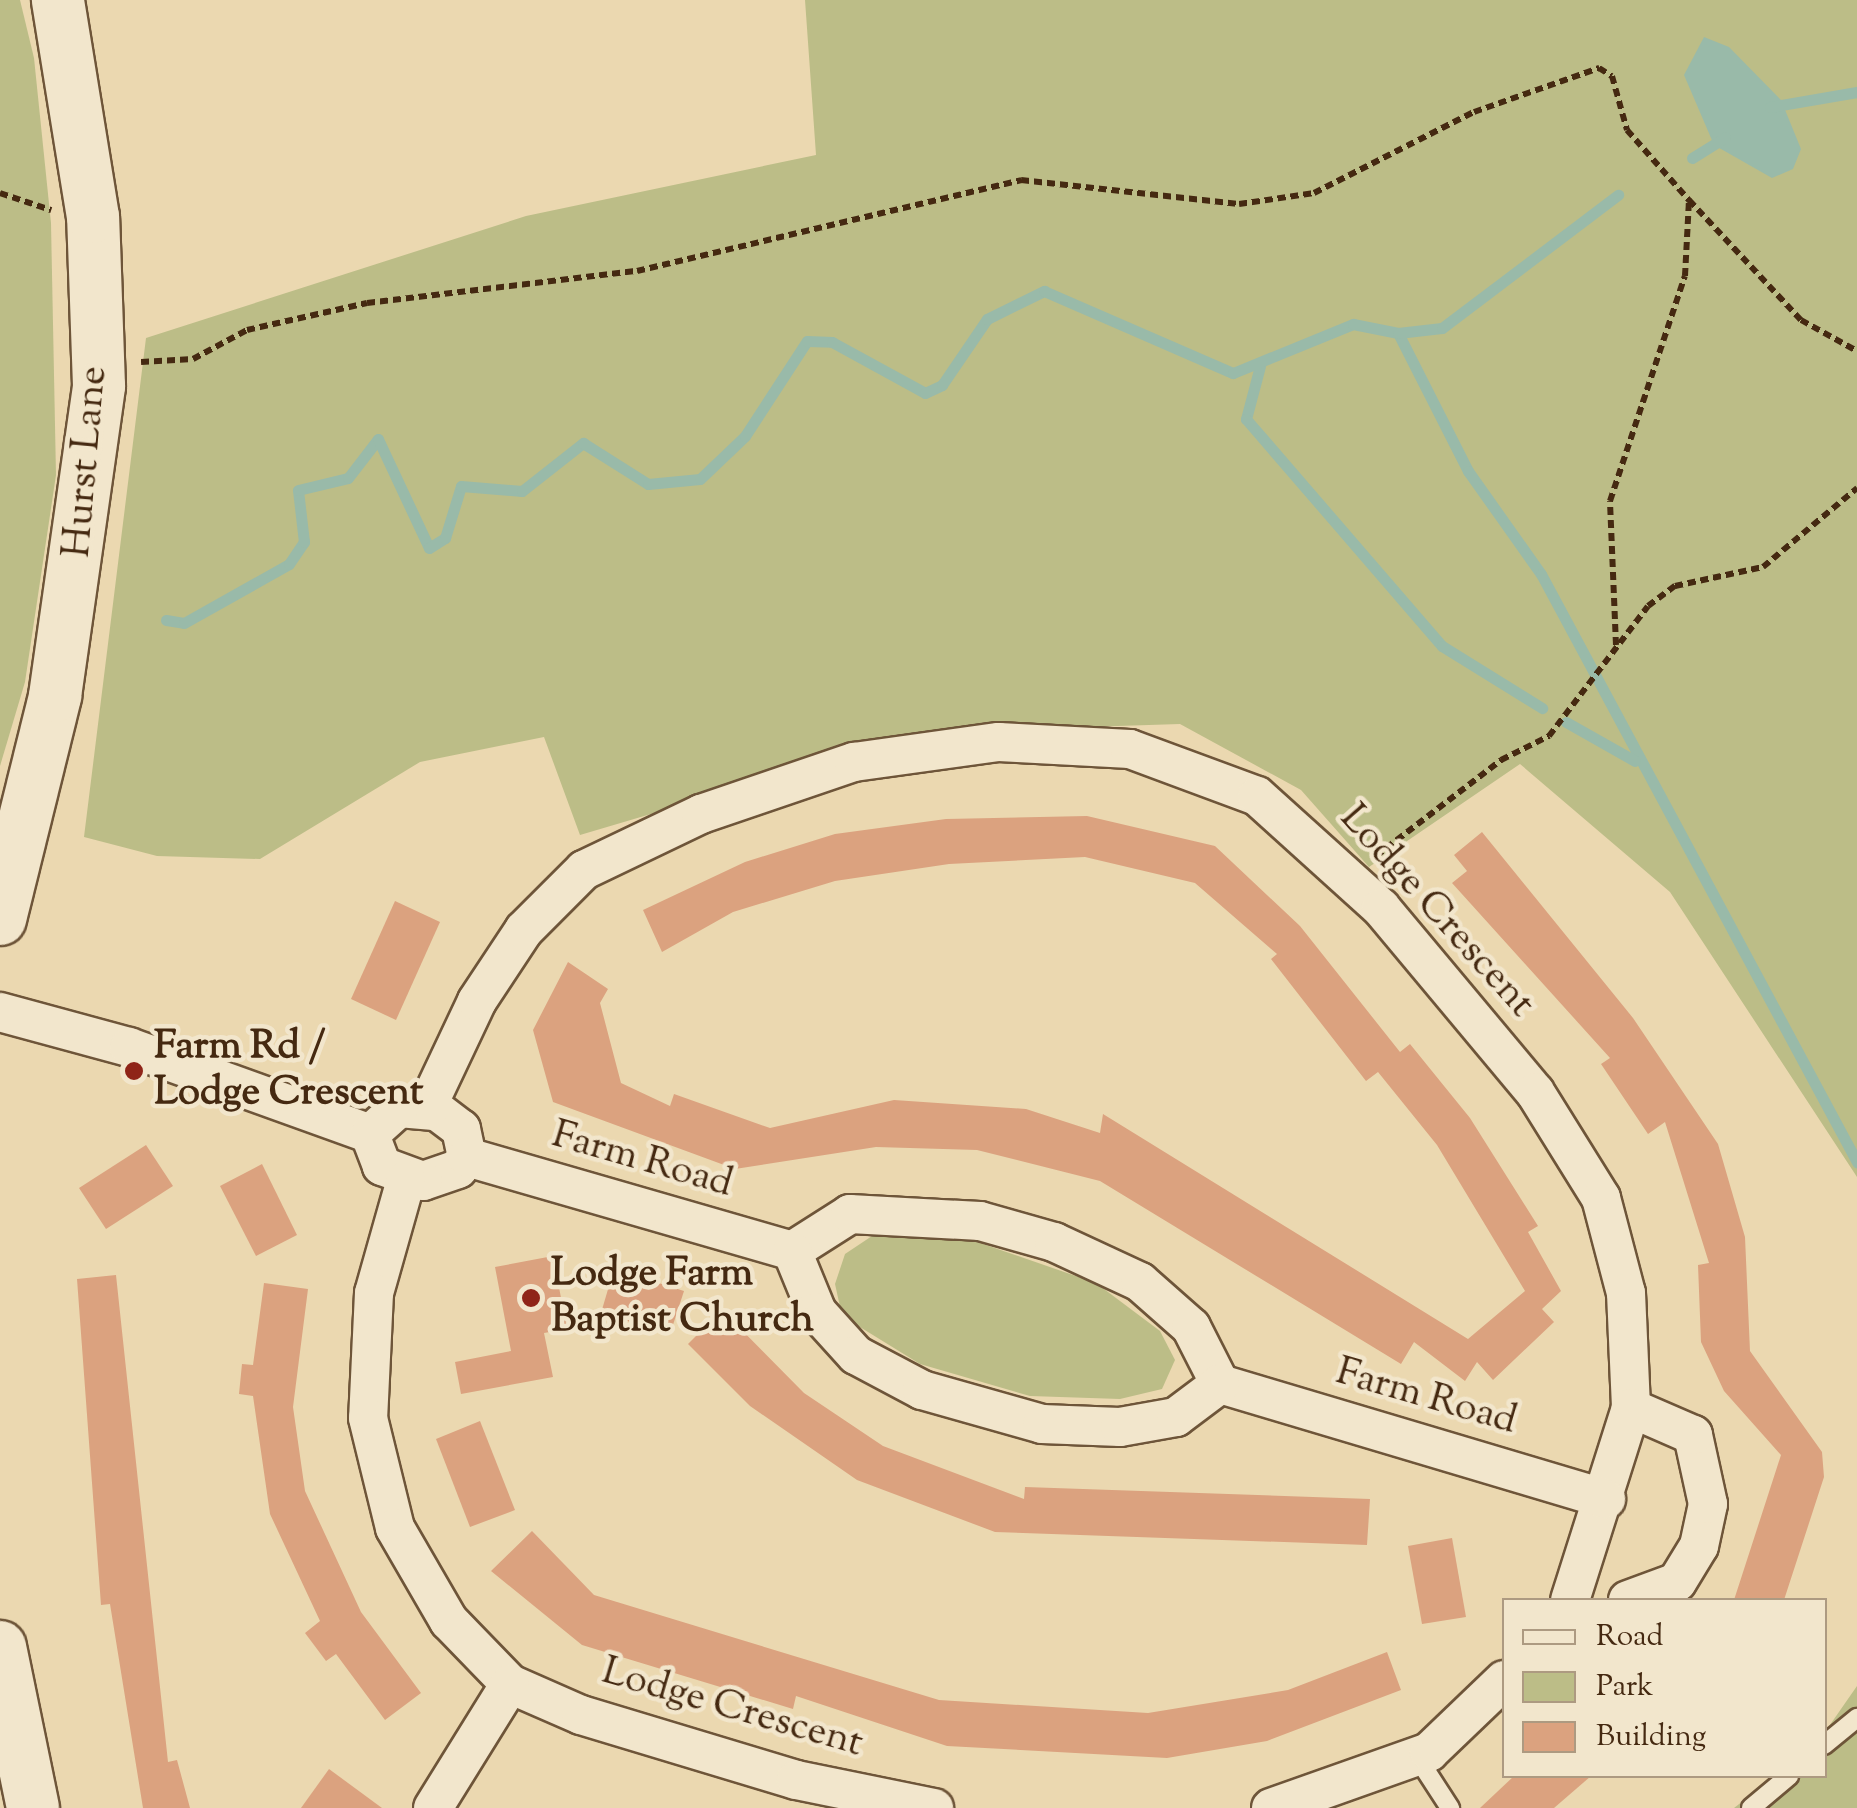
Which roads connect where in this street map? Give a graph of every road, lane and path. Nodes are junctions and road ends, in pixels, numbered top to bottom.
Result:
1 (58, 0) edge
2 (1690, 200) junction
3 (1857, 351) edge
4 (98, 364) junction
5 (1857, 488) edge
6 (1616, 647) junction
7 (1350, 877) junction
8 (0, 918) edge
9 (0, 1012) edge
10 (427, 1107) junction
11 (370, 1134) junction
12 (467, 1157) junction
13 (406, 1180) junction
14 (792, 1251) junction
15 (1220, 1384) junction
16 (1631, 1408) junction
17 (1606, 1498) junction
18 (1574, 1595) edge
19 (1605, 1598) edge
20 (1632, 1598) edge
21 (0, 1647) edge
22 (1502, 1682) edge
23 (510, 1684) junction
24 (1857, 1718) edge
25 (1827, 1743) edge
26 (1417, 1757) junction
27 (1787, 1778) edge
28 (33, 1808) edge
29 (433, 1808) edge
30 (934, 1808) edge
31 (1270, 1808) edge
32 (1450, 1808) edge
33 (1750, 1808) edge

1 - 4 street, Hurst Lane
2 - 3 path
2 - 4 path
2 - 6 path
4 - 8 street, Hurst Lane
5 - 6 path
6 - 7 path
7 - 10 street, Lodge Crescent
7 - 16 street, Lodge Crescent
9 - 11 street
10 - 11 street
10 - 12 street
11 - 13 street
12 - 13 street
12 - 14 street, Farm Road
13 - 23 street, Lodge Crescent
14 - 15 street
14 - 15 street
15 - 17 street, Farm Road
16 - 17 street, Lodge Crescent
16 - 20 street, Lodge Crescent
17 - 18 street, Lodge Crescent
18 - 19 street, Lodge Crescent
21 - 28 street
22 - 26 street
23 - 29 street
23 - 30 street, Lodge Crescent
24 - 25 lane
26 - 31 street
26 - 32 lane
27 - 33 lane

